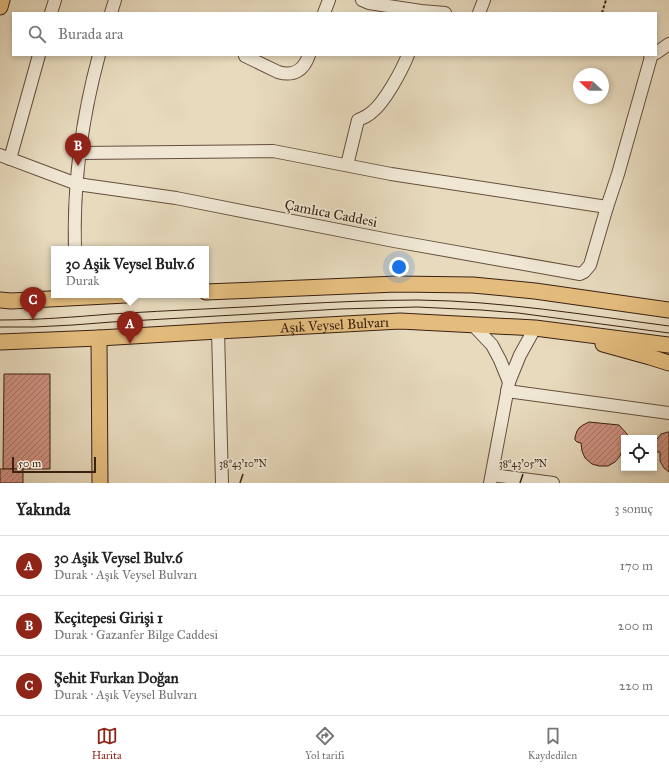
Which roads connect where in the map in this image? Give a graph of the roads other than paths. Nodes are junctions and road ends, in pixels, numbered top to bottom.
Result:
1 (2, 0) edge
2 (55, 0) edge
3 (115, 0) edge
4 (329, 0) edge
5 (362, 0) edge
6 (484, 0) edge
7 (0, 6) edge
8 (51, 12) edge
9 (111, 12) edge
10 (324, 12) edge
11 (420, 12) edge
12 (479, 12) edge
13 (669, 44) edge
14 (657, 52) edge
15 (39, 56) edge
16 (99, 56) edge
17 (245, 56) edge
18 (309, 56) edge
19 (408, 56) edge
20 (653, 56) edge
21 (80, 152) junction
22 (5, 157) edge
23 (347, 165) junction
24 (77, 184) junction
25 (607, 207) junction
26 (75, 246) edge
27 (209, 292) edge
28 (51, 297) edge
29 (4, 299) edge
30 (669, 299) edge
31 (603, 300) junction
32 (669, 310) edge
33 (473, 325) junction
34 (540, 328) junction
35 (218, 331) junction
36 (99, 338) junction
37 (0, 342) edge
38 (669, 345) edge
39 (669, 363) edge
40 (508, 386) junction
41 (669, 413) edge
42 (491, 479) edge
43 (100, 483) edge
44 (222, 483) edge
45 (553, 483) edge

1 - 7 main road
2 - 8 street
3 - 9 street
4 - 10 street
5 - 11 street
6 - 12 street
13 - 14 street
15 - 22 street
16 - 21 street
17 - 18 street
19 - 23 street
20 - 25 street
21 - 23 street
21 - 24 street
22 - 24 street, Çamlıca Caddesi
23 - 25 street
24 - 25 street, Çamlıca Caddesi
24 - 26 street
27 - 31 main road
28 - 29 main road
30 - 31 main road
31 - 32 main road
33 - 34 main road, Aşık Veysel Bulvarı
33 - 35 main road, Aşık Veysel Bulvarı
33 - 40 street
34 - 38 main road, Aşık Veysel Bulvarı
34 - 39 main road
34 - 40 street
35 - 36 main road, Aşık Veysel Bulvarı
35 - 44 street
36 - 37 main road, Aşık Veysel Bulvarı
36 - 43 main road
40 - 41 street
40 - 42 street
42 - 45 street

